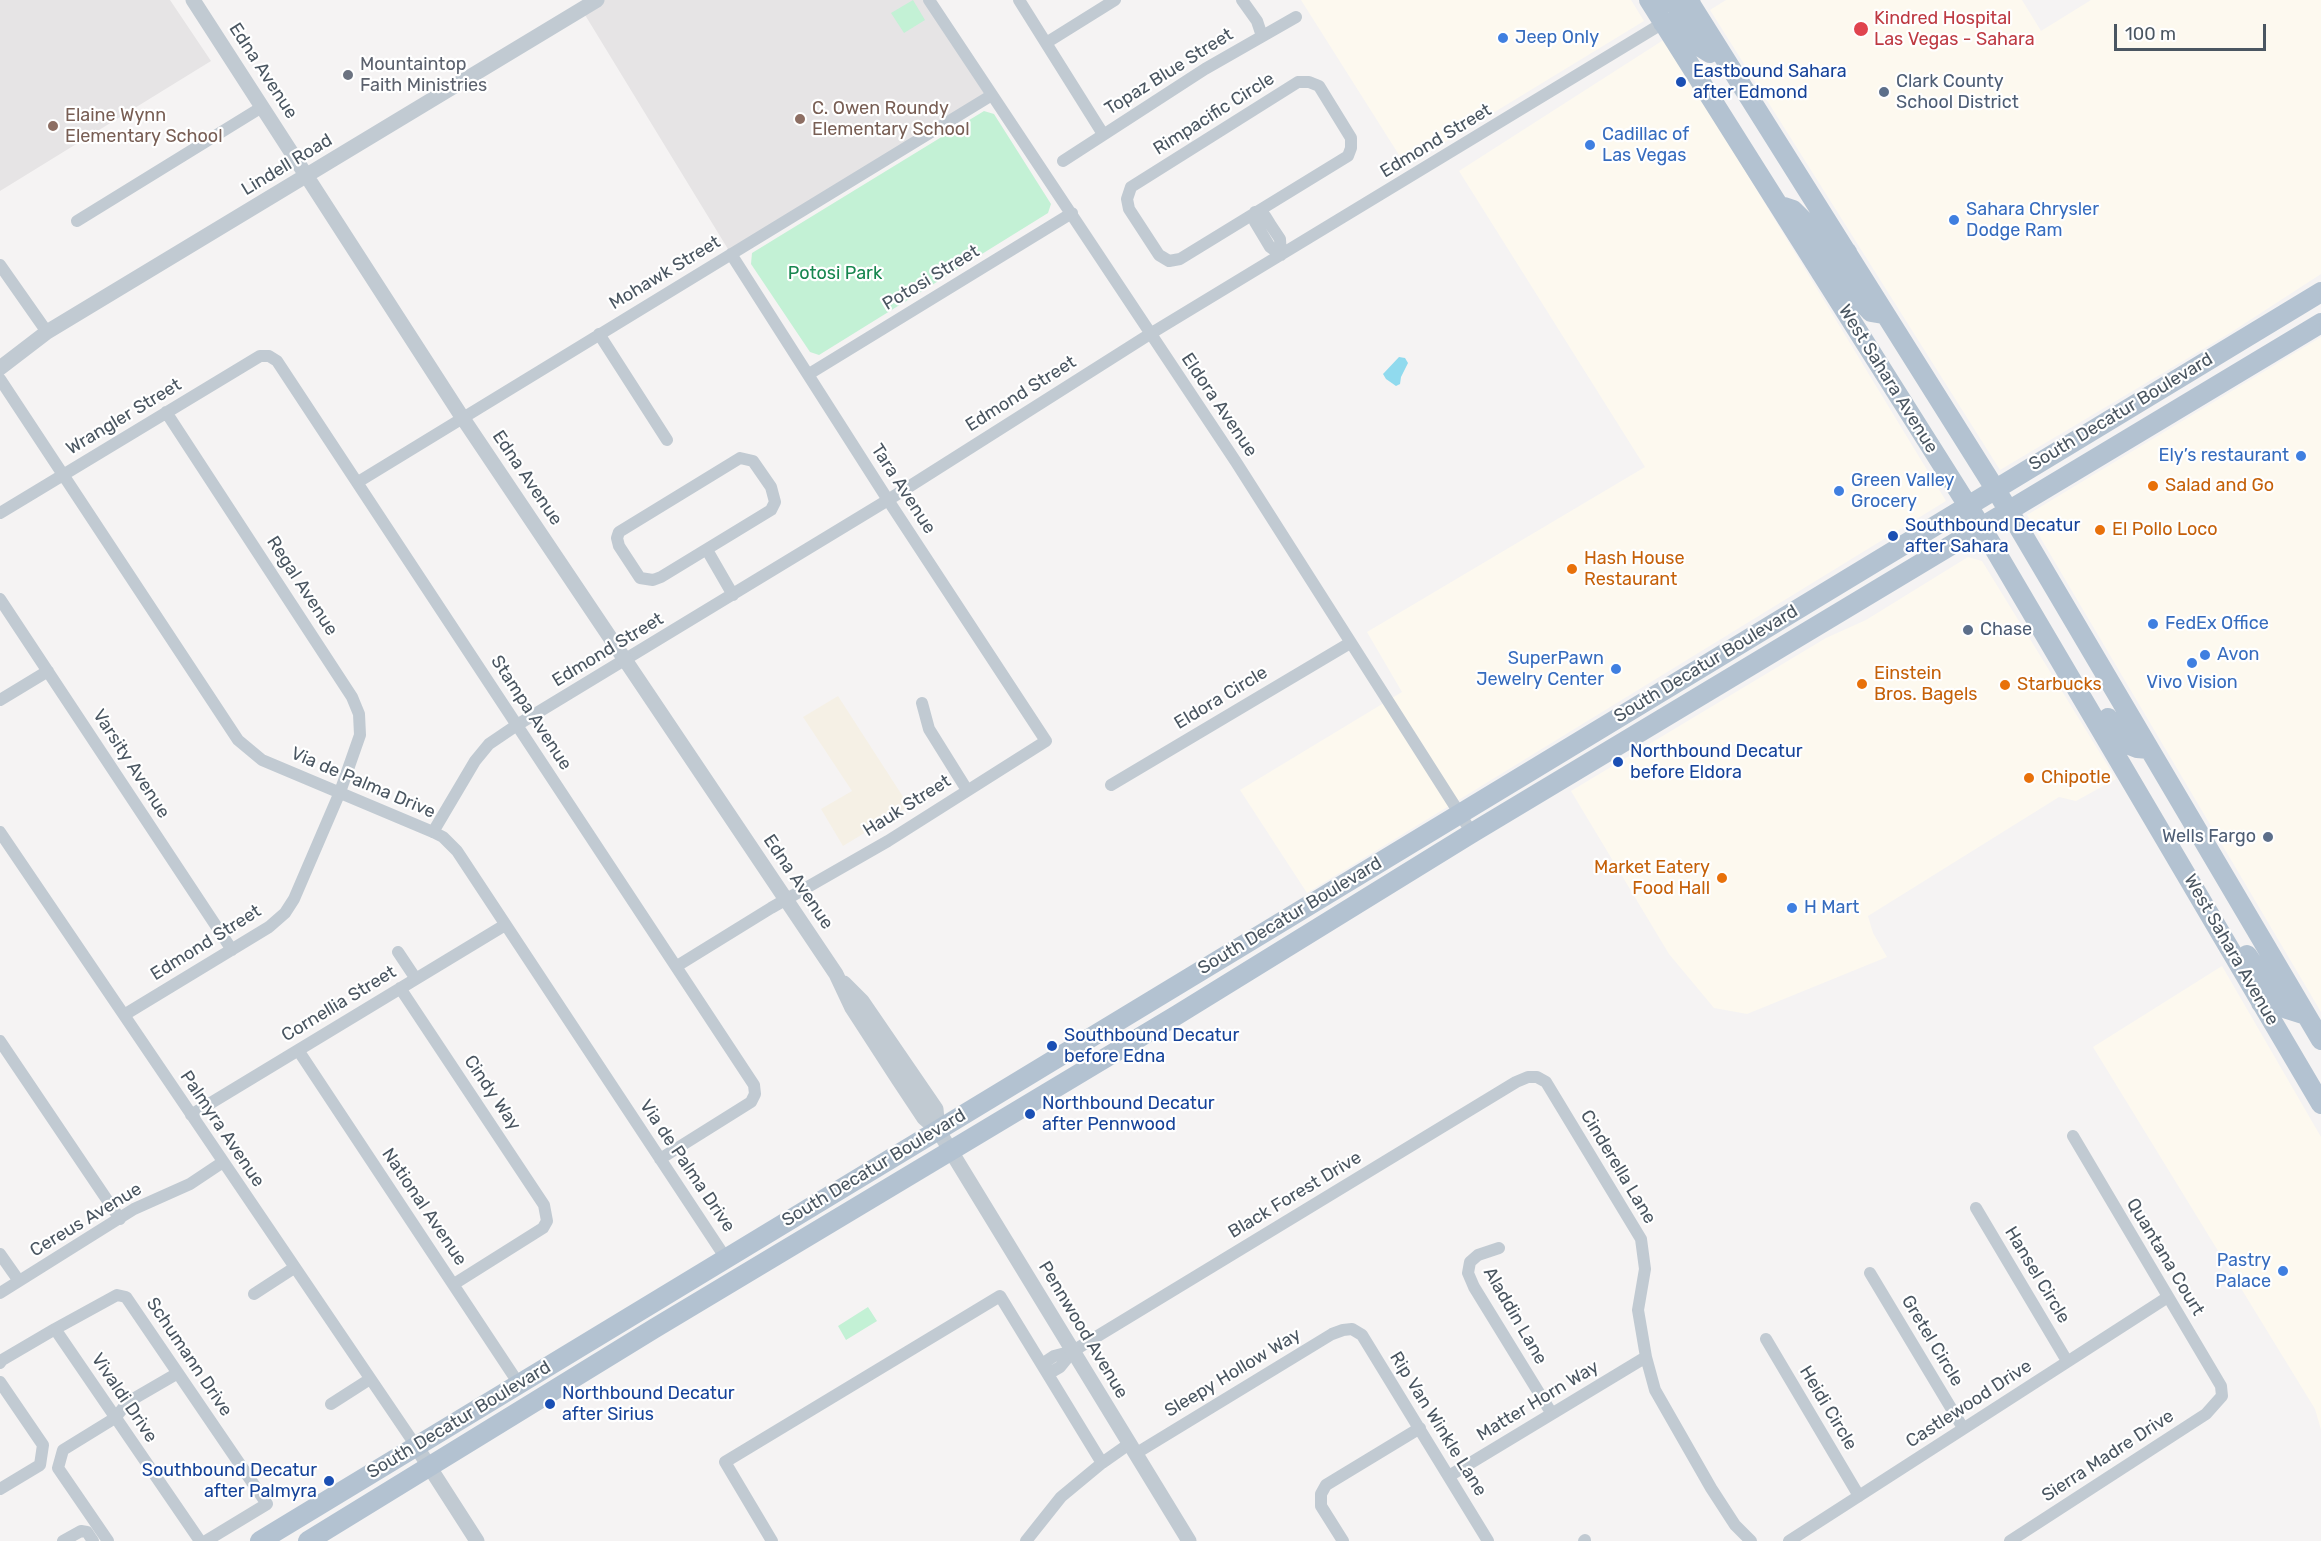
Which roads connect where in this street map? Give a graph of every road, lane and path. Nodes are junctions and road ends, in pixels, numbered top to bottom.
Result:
1 (193, 0) edge
2 (597, 0) edge
3 (929, 0) edge
4 (1019, 0) edge
5 (1114, 0) edge
6 (1242, 0) edge
7 (1649, 0) edge
8 (1665, 0) edge
9 (1692, 1) edge
10 (1296, 16) dead end
11 (1664, 23) junction
12 (1262, 36) junction
13 (1046, 43) junction
14 (1727, 64) junction
15 (992, 95) junction
16 (262, 107) junction
17 (1103, 134) junction
18 (1063, 161) dead end
19 (308, 175) junction
20 (1779, 206) junction
21 (1256, 212) junction
22 (1072, 213) junction
23 (77, 221) dead end
24 (1846, 252) junction
25 (731, 254) junction
26 (1281, 255) junction
27 (0, 265) edge
28 (1821, 273) junction
29 (2321, 292) edge
30 (2321, 305) edge
31 (2294, 309) junction
32 (1886, 314) junction
33 (2317, 325) edge
34 (47, 332) junction
35 (599, 334) junction
36 (1150, 334) junction
37 (269, 356) joint
38 (2260, 360) junction
39 (0, 368) edge
40 (809, 374) junction
41 (0, 379) edge
42 (166, 412) junction
43 (462, 417) junction
44 (667, 440) dead end
45 (63, 475) junction
46 (358, 482) junction
47 (1995, 488) junction
48 (888, 500) junction
49 (1967, 505) junction
50 (2009, 511) junction
51 (0, 513) edge
52 (1982, 528) junction
53 (707, 550) junction
54 (733, 594) junction
55 (0, 599) edge
56 (1793, 611) junction
57 (1350, 643) junction
58 (1716, 658) junction
59 (626, 660) junction
60 (48, 671) junction
61 (2070, 677) junction
62 (1732, 678) junction
63 (0, 700) edge
64 (922, 703) dead end
65 (1660, 722) junction
66 (517, 725) junction
67 (1585, 738) junction
68 (1046, 741) joint
69 (2149, 749) junction
70 (2116, 756) junction
71 (1600, 758) junction
72 (1111, 785) dead end
73 (967, 790) junction
74 (340, 792) junction
75 (2182, 807) junction
76 (1460, 814) junction
77 (0, 832) edge
78 (433, 832) junction
79 (1472, 833) junction
80 (786, 900) junction
81 (1281, 922) junction
82 (505, 925) junction
83 (2225, 940) junction
84 (232, 950) junction
85 (398, 952) dead end
86 (677, 966) junction
87 (416, 979) junction
88 (2289, 986) junction
89 (400, 988) junction
90 (1169, 989) junction
91 (1196, 1003) junction
92 (2261, 1003) junction
93 (124, 1015) junction
94 (2306, 1015) junction
95 (2321, 1040) edge
96 (0, 1041) edge
97 (298, 1050) junction
98 (1115, 1052) junction
99 (1537, 1077) joint
100 (2321, 1104) edge
101 (191, 1115) junction
102 (2073, 1136) dead end
103 (945, 1141) junction
104 (660, 1159) junction
105 (223, 1162) junction
106 (1976, 1208) dead end
107 (120, 1219) junction
108 (1499, 1248) dead end
109 (0, 1254) edge
110 (725, 1257) junction
111 (294, 1268) junction
112 (1870, 1273) dead end
113 (19, 1281) junction
114 (453, 1284) junction
115 (0, 1293) edge
116 (254, 1294) dead end
117 (2168, 1297) junction
118 (674, 1317) junction
119 (55, 1329) junction
120 (1352, 1329) joint
121 (1766, 1339) dead end
122 (1073, 1351) junction
123 (1646, 1357) junction
124 (2067, 1361) junction
125 (0, 1363) edge
126 (1045, 1369) junction
127 (178, 1373) junction
128 (370, 1379) junction
129 (0, 1382) edge
130 (519, 1384) junction
131 (2222, 1396) joint
132 (4, 1397) edge
133 (331, 1404) dead end
134 (1552, 1414) junction
135 (115, 1418) junction
136 (1420, 1428) junction
137 (1964, 1428) junction
138 (416, 1446) junction
139 (1132, 1449) junction
140 (1102, 1463) junction
141 (430, 1467) junction
142 (1449, 1476) junction
143 (0, 1489) edge
144 (1859, 1496) junction
145 (201, 1539) edge
146 (63, 1541) edge
147 (93, 1541) edge
148 (108, 1541) edge
149 (260, 1541) edge
150 (308, 1541) edge
151 (477, 1541) edge
152 (772, 1541) edge
153 (1026, 1541) edge
154 (1189, 1541) edge
155 (1343, 1541) edge
156 (1488, 1541) edge
157 (1751, 1541) edge
158 (1789, 1541) edge
159 (2010, 1541) edge

1 - 16 street, Edna Avenue
2 - 19 street, Lindell Road
3 - 15 street, Eldora Avenue
4 - 13 street
5 - 13 street
6 - 12 street
7 - 11 main road, West Sahara Avenue
8 - 9 main road
9 - 14 main road, West Sahara Avenue
10 - 12 street, Topaz Blue Street
11 - 14 main road
11 - 20 main road, West Sahara Avenue
11 - 26 street, Edmond Street
12 - 17 street, Topaz Blue Street
13 - 17 street
14 - 24 main road, West Sahara Avenue
15 - 22 street, Eldora Avenue
15 - 25 street, Mohawk Street
16 - 19 street, Edna Avenue
16 - 23 street
17 - 18 street, Topaz Blue Street
19 - 34 street, Lindell Road
19 - 43 street, Edna Avenue
20 - 24 main road
20 - 28 main road, West Sahara Avenue
21 - 21 street, Rimpacific Circle
21 - 26 street
22 - 36 street, Eldora Avenue
22 - 40 street, Potosi Street
24 - 32 main road, West Sahara Avenue
25 - 35 street, Mohawk Street
25 - 40 street, Tara Avenue
26 - 36 street, Edmond Street
27 - 34 street
28 - 32 main road
28 - 49 main road, West Sahara Avenue
29 - 31 main road, South Decatur Boulevard
30 - 33 main road
31 - 38 main road
31 - 47 main road, South Decatur Boulevard
32 - 47 main road, West Sahara Avenue
33 - 38 main road, South Decatur Boulevard
34 - 39 street, Lindell Road
35 - 43 street, Mohawk Street
35 - 44 street
36 - 48 street, Edmond Street
36 - 57 street, Eldora Avenue
37 - 42 street, Wrangler Street
37 - 46 street, Stampa Avenue
38 - 50 main road, South Decatur Boulevard
40 - 48 street, Tara Avenue
41 - 45 street, Via de Palma Drive
42 - 45 street, Wrangler Street
42 - 74 street, Regal Avenue
43 - 46 street, Mohawk Street
43 - 59 street, Edna Avenue
45 - 51 street, Wrangler Street
45 - 74 street, Via de Palma Drive
46 - 66 street, Stampa Avenue
47 - 49 main road, South Decatur Boulevard
47 - 50 main road, West Sahara Avenue
48 - 54 street, Edmond Street
48 - 68 street, Tara Avenue
49 - 52 main road, West Sahara Avenue
49 - 56 main road, South Decatur Boulevard
50 - 52 main road, South Decatur Boulevard
50 - 69 main road, West Sahara Avenue
52 - 61 main road, West Sahara Avenue
52 - 62 main road, South Decatur Boulevard
53 - 53 street
53 - 54 street
54 - 59 street, Edmond Street
55 - 60 street, Varsity Avenue
56 - 58 main road, South Decatur Boulevard
56 - 62 main road
57 - 72 street, Eldora Circle
57 - 76 street, Eldora Avenue
58 - 65 main road
58 - 67 main road, South Decatur Boulevard
59 - 66 street, Edmond Street
59 - 80 street, Edna Avenue
60 - 63 street
60 - 84 street, Varsity Avenue
61 - 69 main road
61 - 70 main road, West Sahara Avenue
62 - 65 main road, South Decatur Boulevard
64 - 73 street
65 - 71 main road, South Decatur Boulevard
66 - 78 street, Edmond Street
66 - 86 street, Stampa Avenue
67 - 71 main road
67 - 76 main road, South Decatur Boulevard
68 - 73 street, Hauk Street
69 - 75 main road, West Sahara Avenue
70 - 75 main road
70 - 83 main road, West Sahara Avenue
71 - 79 main road, South Decatur Boulevard
73 - 80 street, Hauk Street
74 - 78 street, Via de Palma Drive
74 - 84 street, Edmond Street
75 - 88 main road, West Sahara Avenue
76 - 79 street, Eldora Avenue
76 - 81 main road, South Decatur Boulevard
77 - 93 street, Palmyra Avenue
78 - 82 street, Via de Palma Drive
79 - 91 main road, South Decatur Boulevard
80 - 86 street, Hauk Street
80 - 103 street, Edna Avenue
81 - 90 main road, South Decatur Boulevard
81 - 91 main road
82 - 87 street, Cornellia Street
82 - 104 street, Via de Palma Drive
83 - 88 main road
83 - 92 main road, West Sahara Avenue
84 - 93 street, Edmond Street
85 - 87 street
86 - 104 street, Stampa Avenue
87 - 89 street, Cornellia Street
88 - 94 main road, West Sahara Avenue
89 - 97 street, Cornellia Street
89 - 114 street, Cindy Way
90 - 98 main road
90 - 103 main road, South Decatur Boulevard
91 - 98 main road, South Decatur Boulevard
92 - 94 main road
92 - 100 main road, West Sahara Avenue
93 - 101 street, Palmyra Avenue
94 - 95 main road, West Sahara Avenue
96 - 107 street
97 - 101 street, Cornellia Street
97 - 114 street, National Avenue
98 - 103 main road, South Decatur Boulevard
99 - 122 street, Black Forest Drive
99 - 123 street, Cinderella Lane
101 - 105 street, Palmyra Avenue
102 - 117 street, Quantana Court
103 - 110 main road, South Decatur Boulevard
103 - 118 main road, South Decatur Boulevard
103 - 122 street, Pennwood Avenue
104 - 110 street, Via de Palma Drive
105 - 107 street, Cereus Avenue
105 - 111 street, Palmyra Avenue
106 - 124 street, Hansel Circle
107 - 113 street, Cereus Avenue
108 - 134 street, Aladdin Lane
109 - 113 street
110 - 118 main road
110 - 130 main road, South Decatur Boulevard
111 - 116 street
111 - 128 street, Palmyra Avenue
112 - 137 street, Gretel Circle
113 - 115 street, Cereus Avenue
114 - 130 street, National Avenue
117 - 124 street, Castlewood Drive
117 - 131 street, Quantana Court
118 - 141 main road, South Decatur Boulevard
119 - 125 street
119 - 127 street, Schumann Drive
119 - 135 street, Vivaldi Drive
120 - 136 street, Rip Van Winkle Lane
120 - 139 street, Sleepy Hollow Way
121 - 144 street, Heidi Circle
122 - 126 street, Black Forest Drive
122 - 139 street, Pennwood Avenue
123 - 134 street, Matter Horn Way
123 - 157 street, Cinderella Lane
124 - 137 street, Castlewood Drive
126 - 140 street
126 - 152 street
127 - 135 street
127 - 145 street, Schumann Drive
128 - 133 street
128 - 138 street, Palmyra Avenue
129 - 132 street
130 - 138 main road, South Decatur Boulevard
131 - 159 street, Sierra Madre Drive
132 - 143 street
134 - 142 street, Matter Horn Way
135 - 145 street, Vivaldi Drive
135 - 148 street
136 - 142 street, Rip Van Winkle Lane
136 - 155 street
137 - 144 street, Castlewood Drive
138 - 141 street
138 - 149 main road, South Decatur Boulevard
139 - 140 street, Sleepy Hollow Way
139 - 154 street, Pennwood Avenue
140 - 153 street, Sleepy Hollow Way
141 - 150 main road, South Decatur Boulevard
141 - 151 street
142 - 156 street, Rip Van Winkle Lane
144 - 158 street, Castlewood Drive
146 - 147 street

